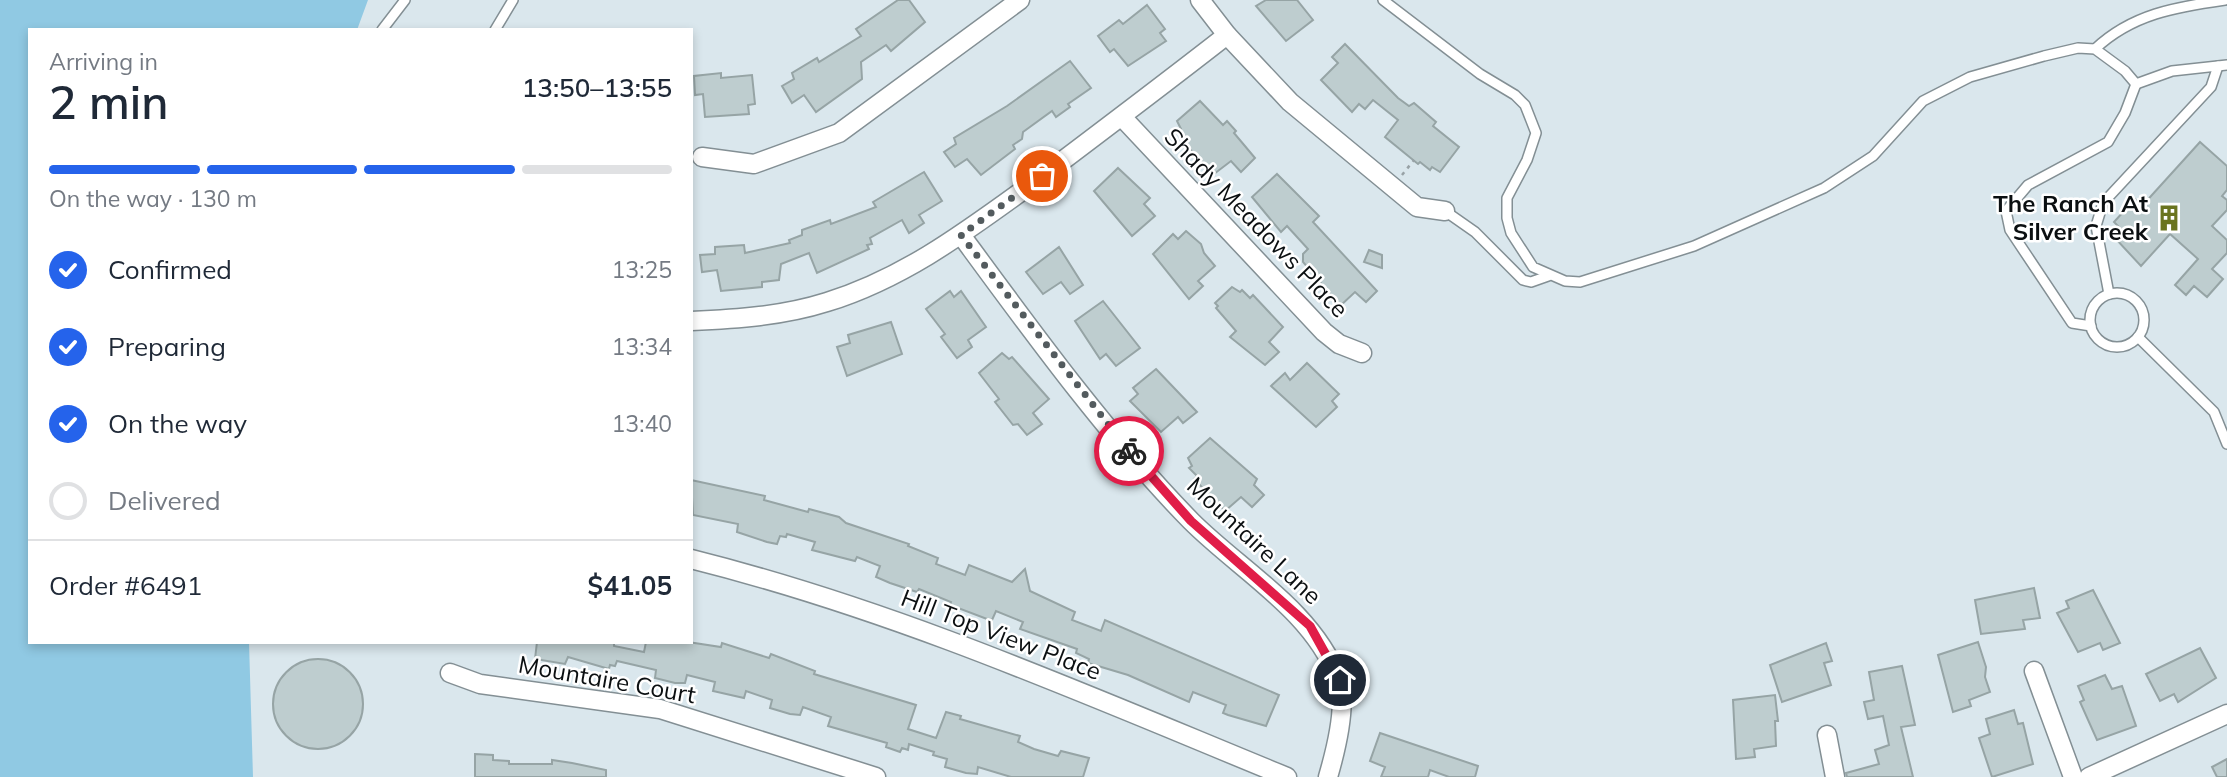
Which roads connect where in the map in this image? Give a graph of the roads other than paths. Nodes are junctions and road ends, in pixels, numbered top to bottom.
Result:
1 (405, 0) edge
2 (513, 0) edge
3 (1020, 0) edge
4 (1200, 0) edge
5 (1383, 0) edge
6 (2225, 0) edge
7 (384, 28) edge
8 (496, 28) edge
9 (1227, 35) junction
10 (2095, 49) junction
11 (2222, 66) edge
12 (2136, 84) junction
13 (1122, 117) junction
14 (702, 157) dead end
15 (1445, 211) joint
16 (961, 235) junction
17 (1548, 276) junction
18 (2109, 294) junction
19 (693, 321) edge
20 (2091, 326) junction
21 (2138, 337) junction
22 (1362, 353) dead end
23 (2227, 444) edge
24 (693, 560) edge
25 (2034, 671) dead end
26 (450, 673) dead end
27 (2227, 714) edge
28 (1827, 735) dead end
29 (876, 777) edge
30 (1287, 777) edge
31 (1328, 777) edge
32 (1835, 777) edge
33 (2073, 777) edge
34 (2089, 777) edge

1 - 7 lane
2 - 8 lane
3 - 14 street
4 - 9 street
5 - 17 lane
6 - 10 lane
9 - 13 street
9 - 15 street
10 - 12 lane
10 - 17 lane
11 - 12 lane
11 - 18 lane
12 - 20 lane
13 - 16 street
13 - 22 street, Shady Meadows Place
15 - 17 lane
16 - 19 street
16 - 31 street, Mountaire Lane
18 - 20 lane
18 - 21 lane
20 - 21 lane
21 - 23 lane
24 - 30 street, Hill Top View Place
25 - 33 street
26 - 29 street, Mountaire Court
27 - 34 street
28 - 32 street

